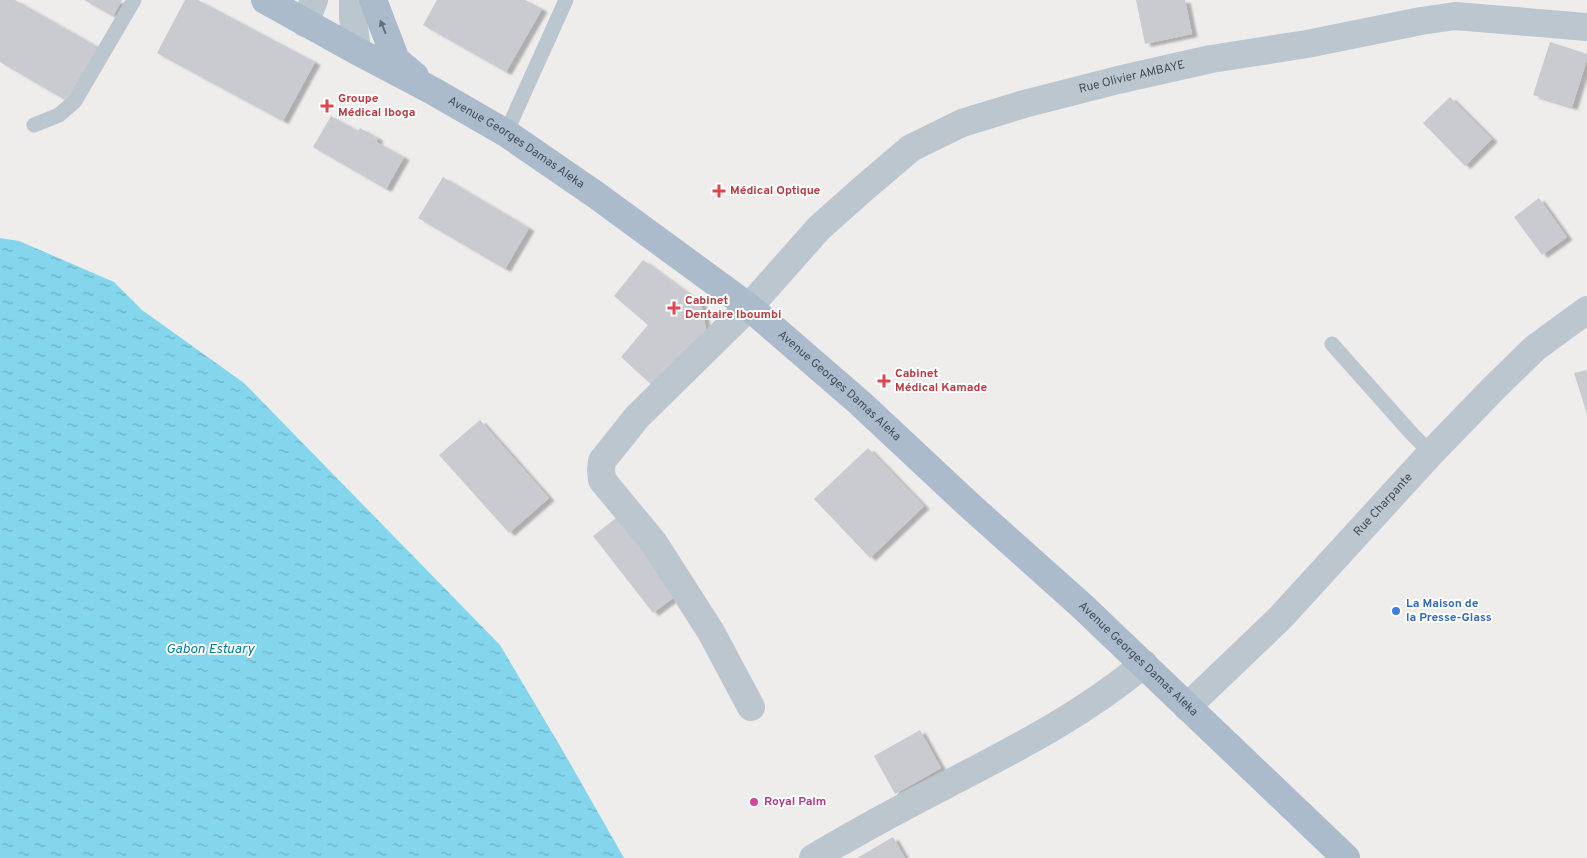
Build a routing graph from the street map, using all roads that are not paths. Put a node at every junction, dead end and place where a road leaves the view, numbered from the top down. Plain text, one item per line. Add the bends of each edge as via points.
1 (134, 0) edge
2 (265, 0) edge
3 (353, 0) edge
4 (373, 0) edge
5 (566, 0) edge
6 (1418, 10) edge
7 (310, 11) edge
8 (1587, 27) edge
9 (357, 51) junction
10 (433, 91) junction
11 (34, 125) dead end
12 (506, 133) junction
13 (749, 307) junction
14 (1587, 310) edge
15 (1332, 344) dead end
16 (1431, 453) junction
17 (1144, 664) junction
18 (751, 706) dead end
19 (1187, 707) junction
20 (813, 858) edge
21 (1346, 858) edge

1 - 11 lane via 75,101 59,115
2 - 7 main road, Avenue Georges Damas Aleka
3 - 9 street
10 -> 4 main road via 396,60
5 - 12 lane
6 - 8 street, Rue Olivier AMBAYE
6 - 13 street, Rue Olivier AMBAYE via 1306,44 1210,59 1118,80 962,123 912,148 864,188 819,228
7 - 9 main road, Avenue Georges Damas Aleka
9 - 10 main road, Avenue Georges Damas Aleka
10 - 12 main road, Avenue Georges Damas Aleka
12 - 13 main road, Avenue Georges Damas Aleka
13 - 17 main road, Avenue Georges Damas Aleka
13 - 18 street, Rue Olivier AMBAYE via 637,417 602,461 601,470 602,480 654,543 711,632
14 - 16 street, Rue Charpante via 1535,348
15 - 16 lane
16 - 19 street, Rue Charpante via 1280,618
17 - 19 main road, Avenue Georges Damas Aleka
17 - 20 street via 1086,708 1024,745 872,823
19 - 21 main road, Avenue Georges Damas Aleka

